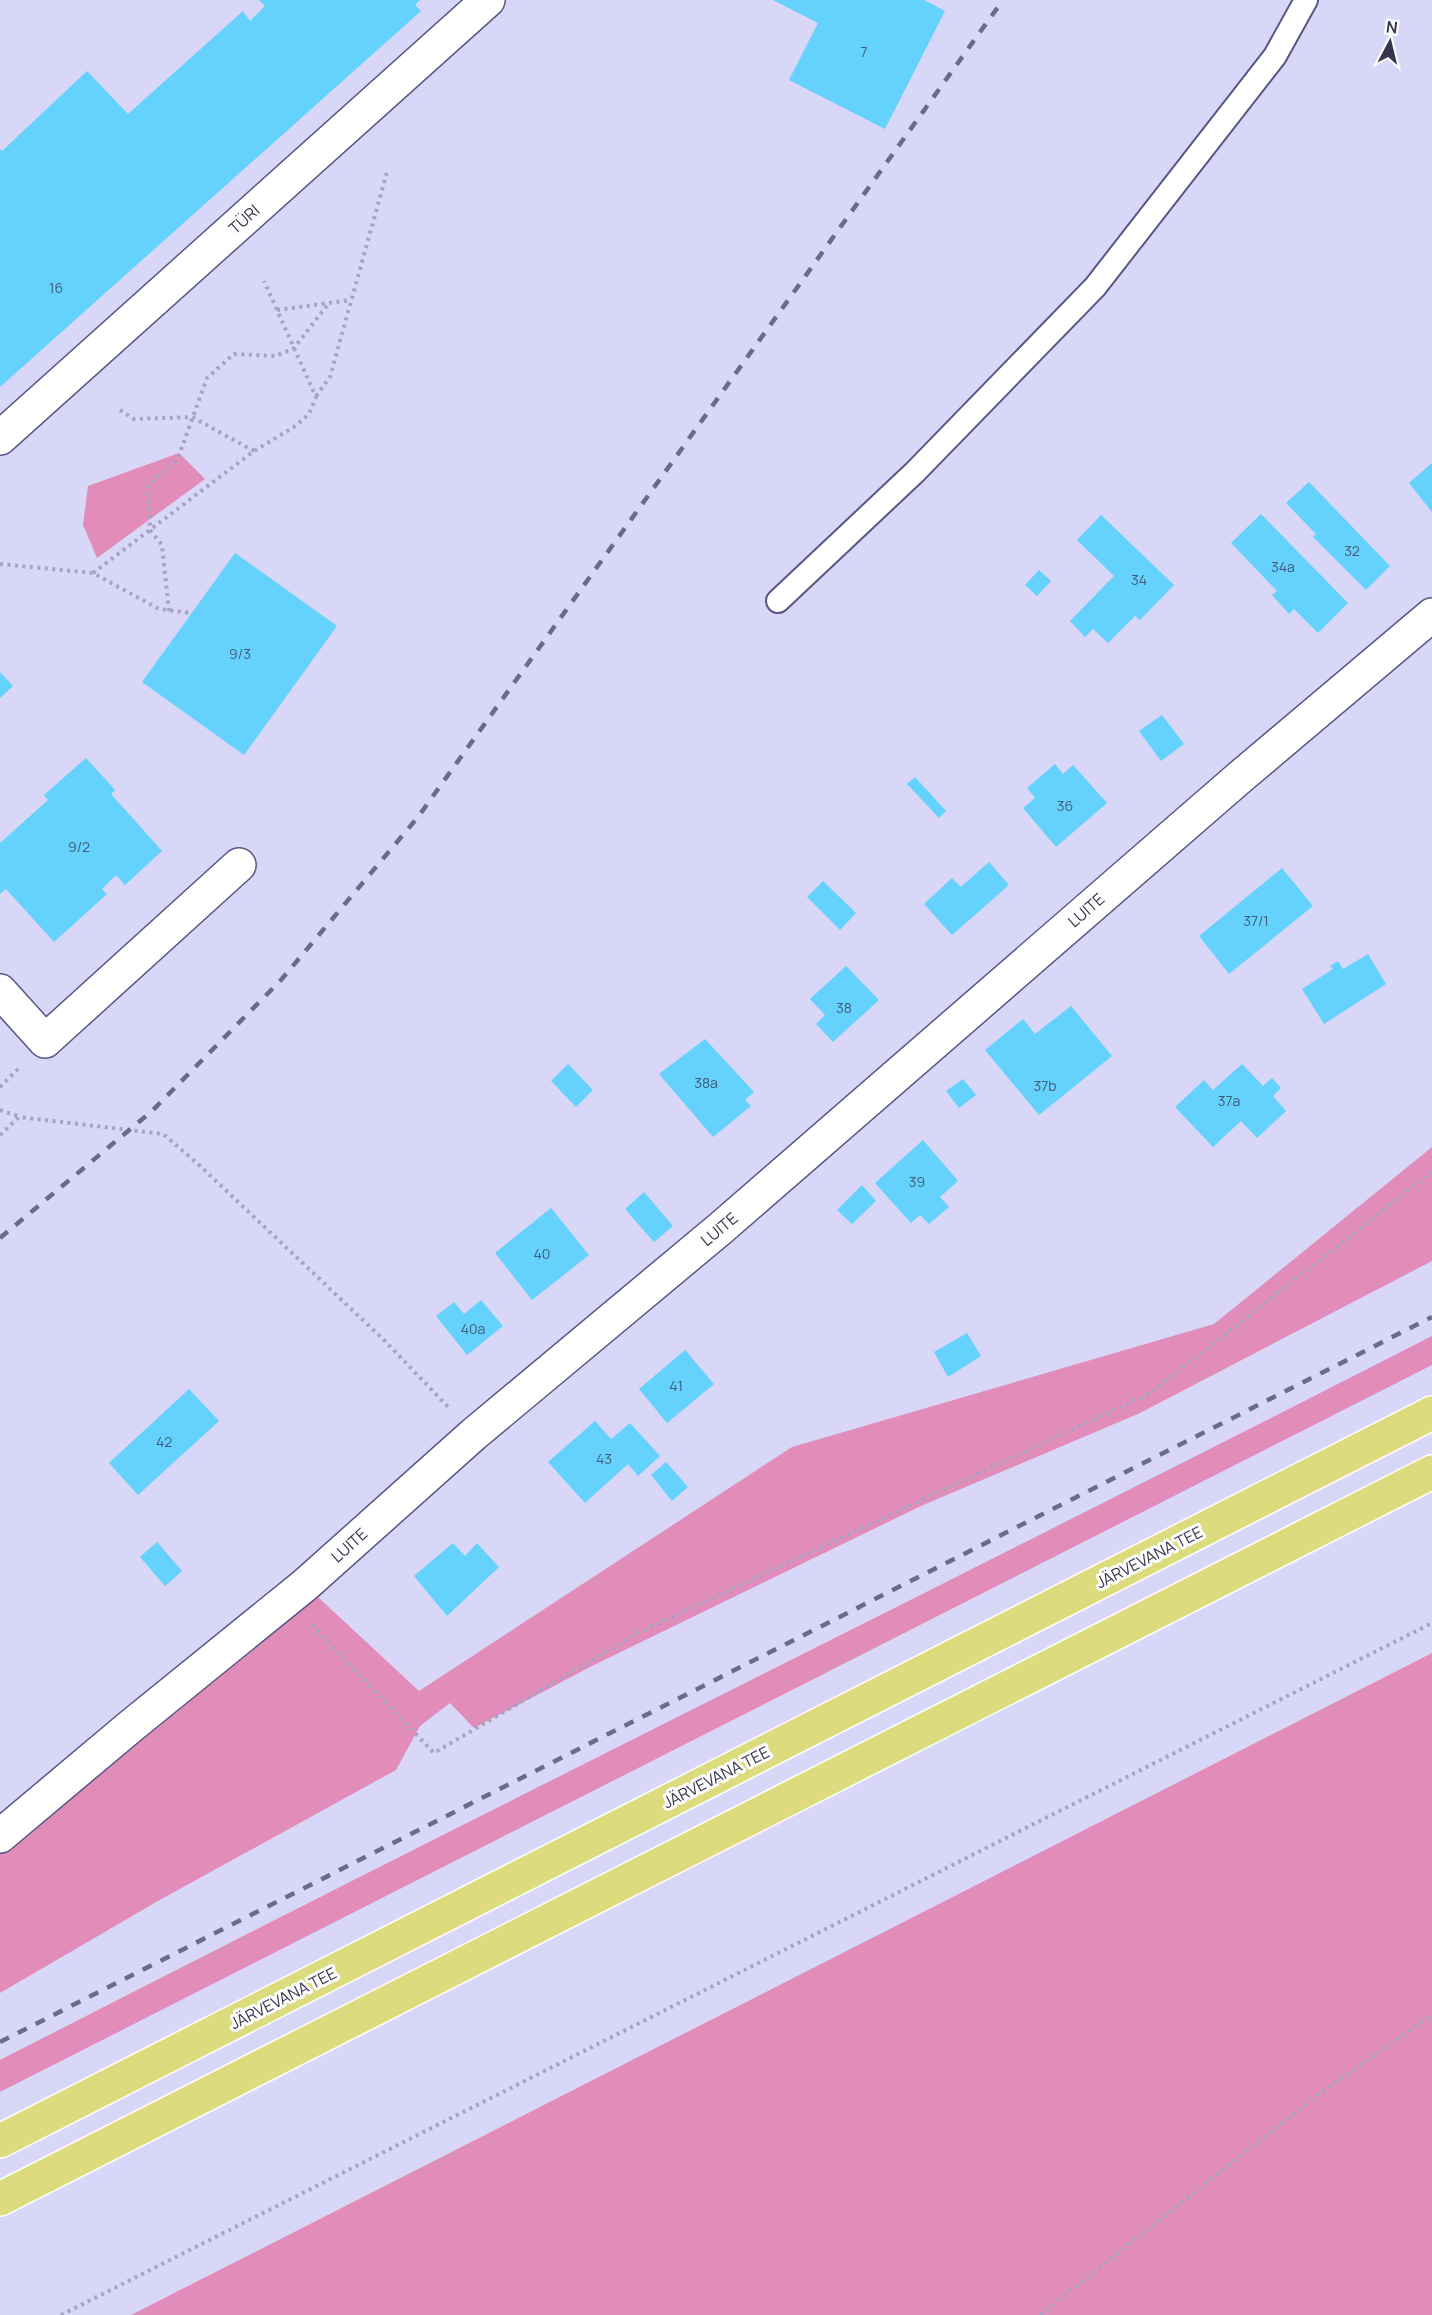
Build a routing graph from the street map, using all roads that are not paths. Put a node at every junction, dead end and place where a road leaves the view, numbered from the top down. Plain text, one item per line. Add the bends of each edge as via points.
1 (488, 0) edge
2 (1306, 0) edge
3 (0, 438) edge
4 (778, 601) dead end
5 (1432, 615) edge
6 (239, 865) dead end
7 (0, 991) edge
8 (1432, 1413) edge
9 (1432, 1472) edge
10 (0, 1836) edge
11 (0, 2141) edge
12 (0, 2199) edge

1 - 3 street, TÜRI
2 - 4 lane via 1275,56 1095,287 915,472
5 - 10 street, LUITE via 721,1228 474,1434 287,1599
6 - 7 street via 45,1041
8 - 11 highway, JÄRVEVANA TEE
9 - 12 highway

